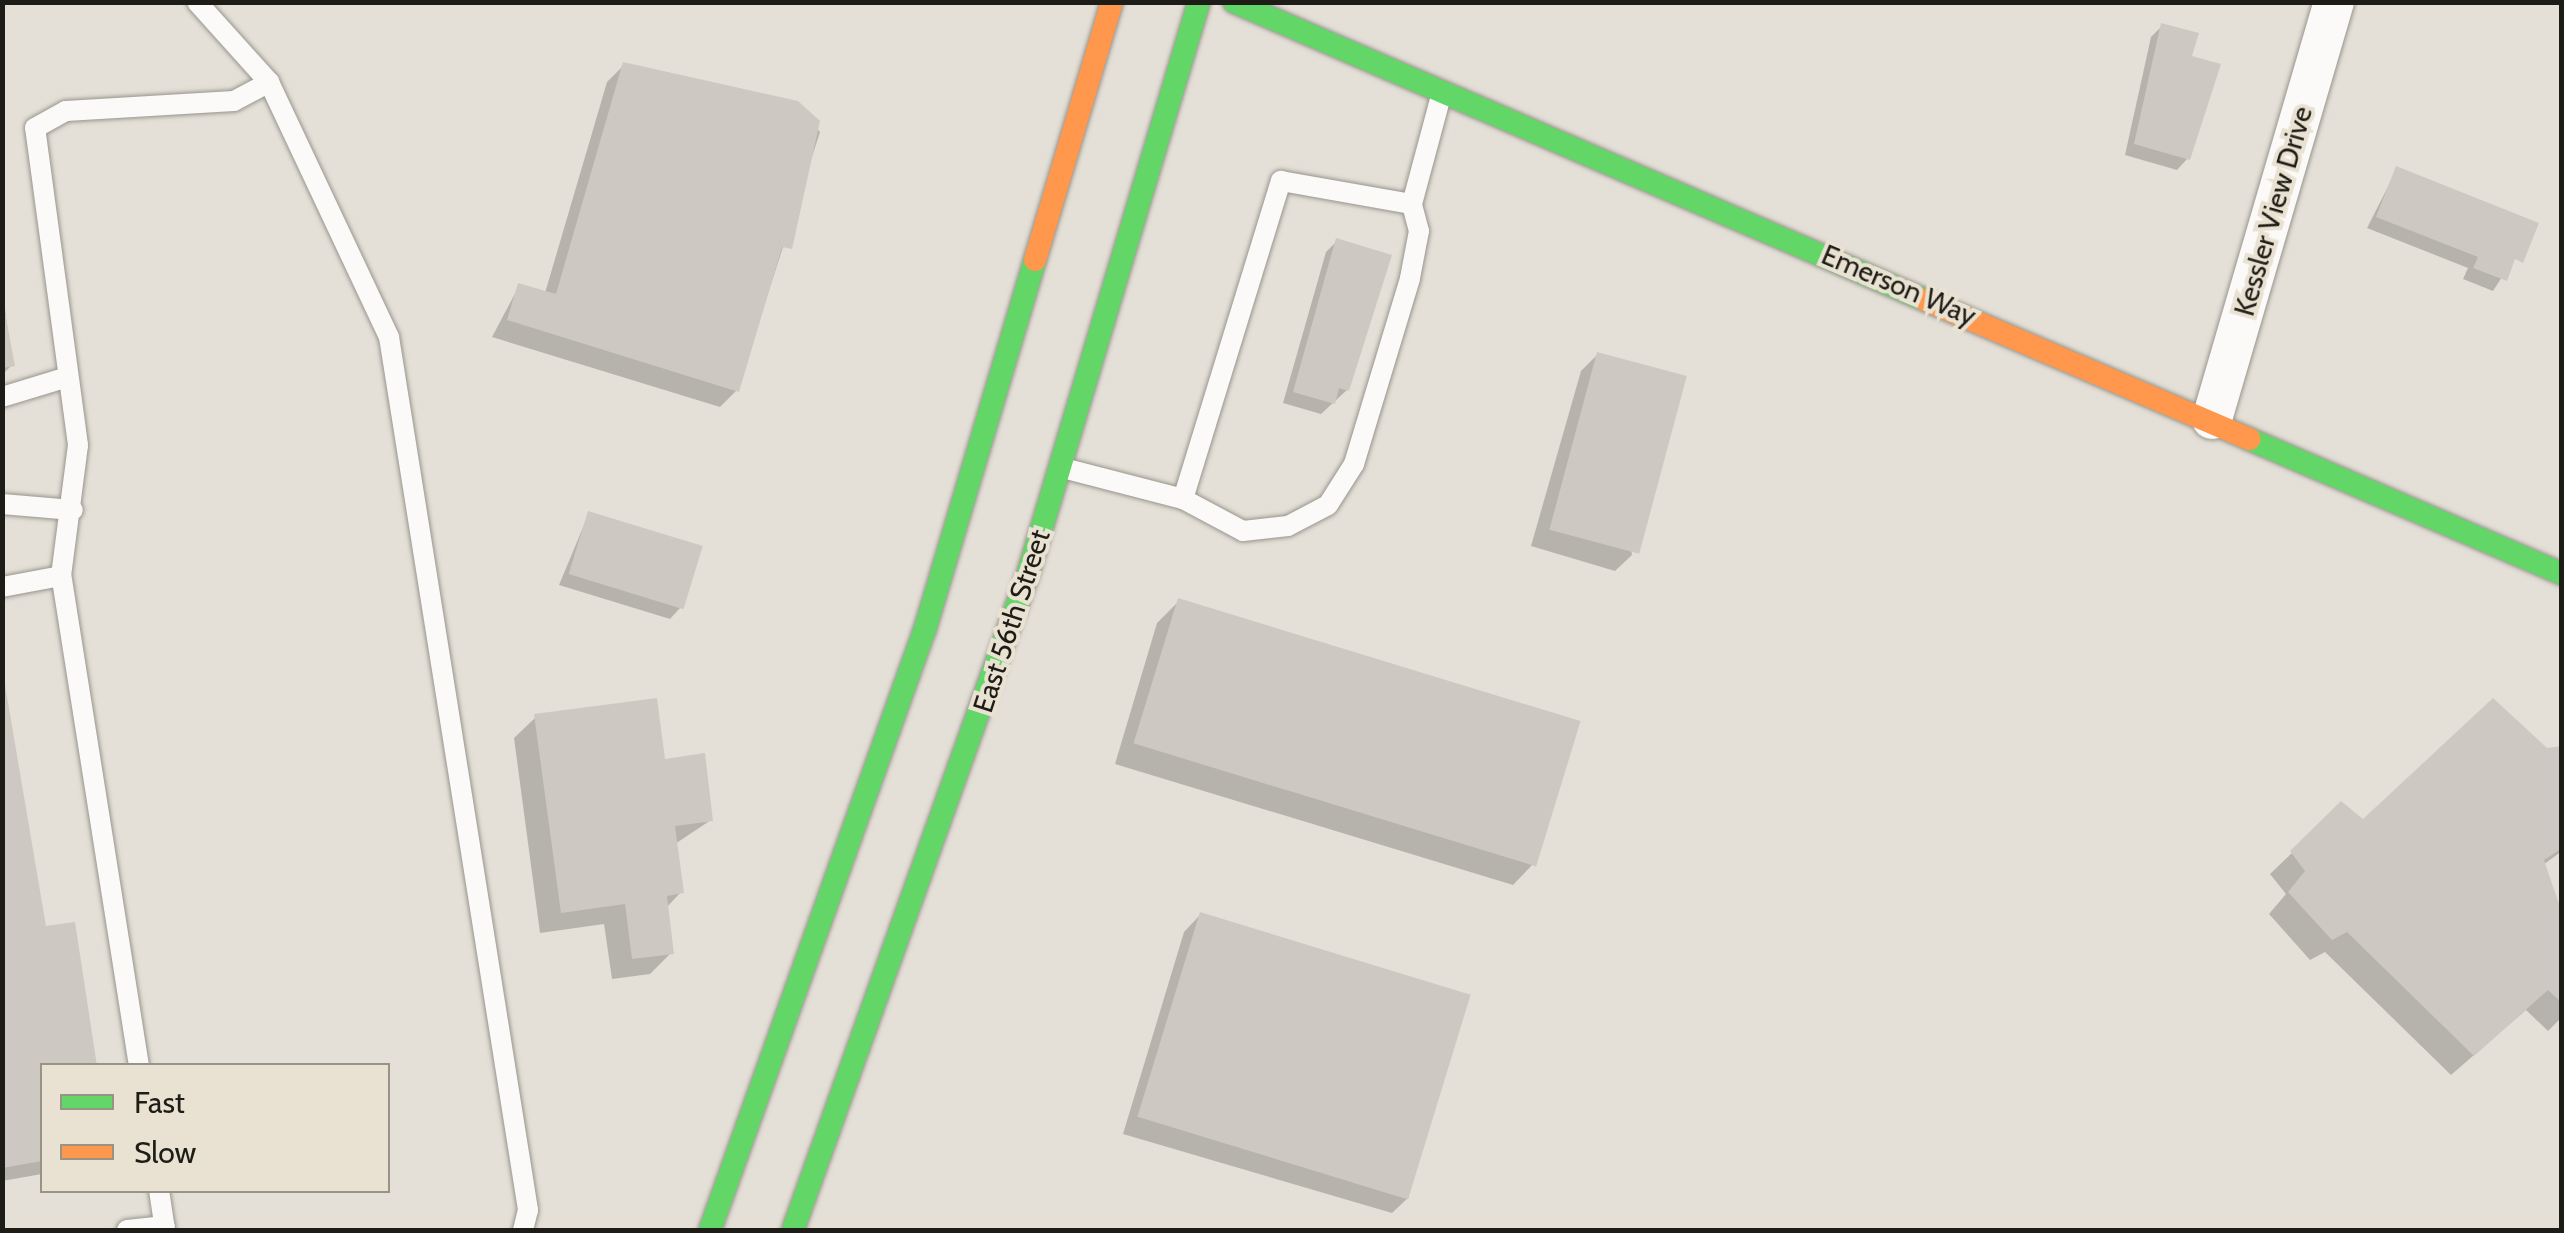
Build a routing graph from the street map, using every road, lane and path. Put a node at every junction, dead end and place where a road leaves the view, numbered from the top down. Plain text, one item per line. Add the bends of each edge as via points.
1 (197, 2) edge
2 (1112, 2) edge
3 (1199, 2) edge
4 (1234, 2) edge
5 (2334, 2) edge
6 (269, 82) junction
7 (1442, 94) junction
8 (1412, 204) junction
9 (68, 377) junction
10 (2, 397) edge
11 (2212, 419) junction
12 (1063, 468) junction
13 (1183, 498) junction
14 (2, 504) edge
15 (73, 510) junction
16 (2562, 574) edge
17 (61, 576) junction
18 (2, 587) edge
19 (140, 1063) edge
20 (159, 1193) edge
21 (165, 1228) edge
22 (127, 1230) edge
23 (523, 1230) edge
24 (710, 1230) edge
25 (793, 1230) edge

1 - 6 lane
2 - 24 main road via 931,610
3 - 12 main road, East 56th Street
4 - 7 main road, Emerson Way
5 - 11 street, Kessler View Drive
6 - 9 lane via 234,101 66,111 36,128
6 - 23 lane via 389,338 528,1210
7 - 8 lane
7 - 11 main road, Emerson Way
8 - 13 lane via 1281,181
8 - 13 lane via 1416,253 1340,491 1311,516 1253,532
9 - 10 lane
9 - 15 lane via 78,445
11 - 16 main road, Emerson Way
12 - 13 lane
12 - 25 main road, East 56th Street
14 - 15 lane
15 - 17 lane
17 - 18 lane
17 - 19 lane
20 - 21 lane
21 - 22 lane

